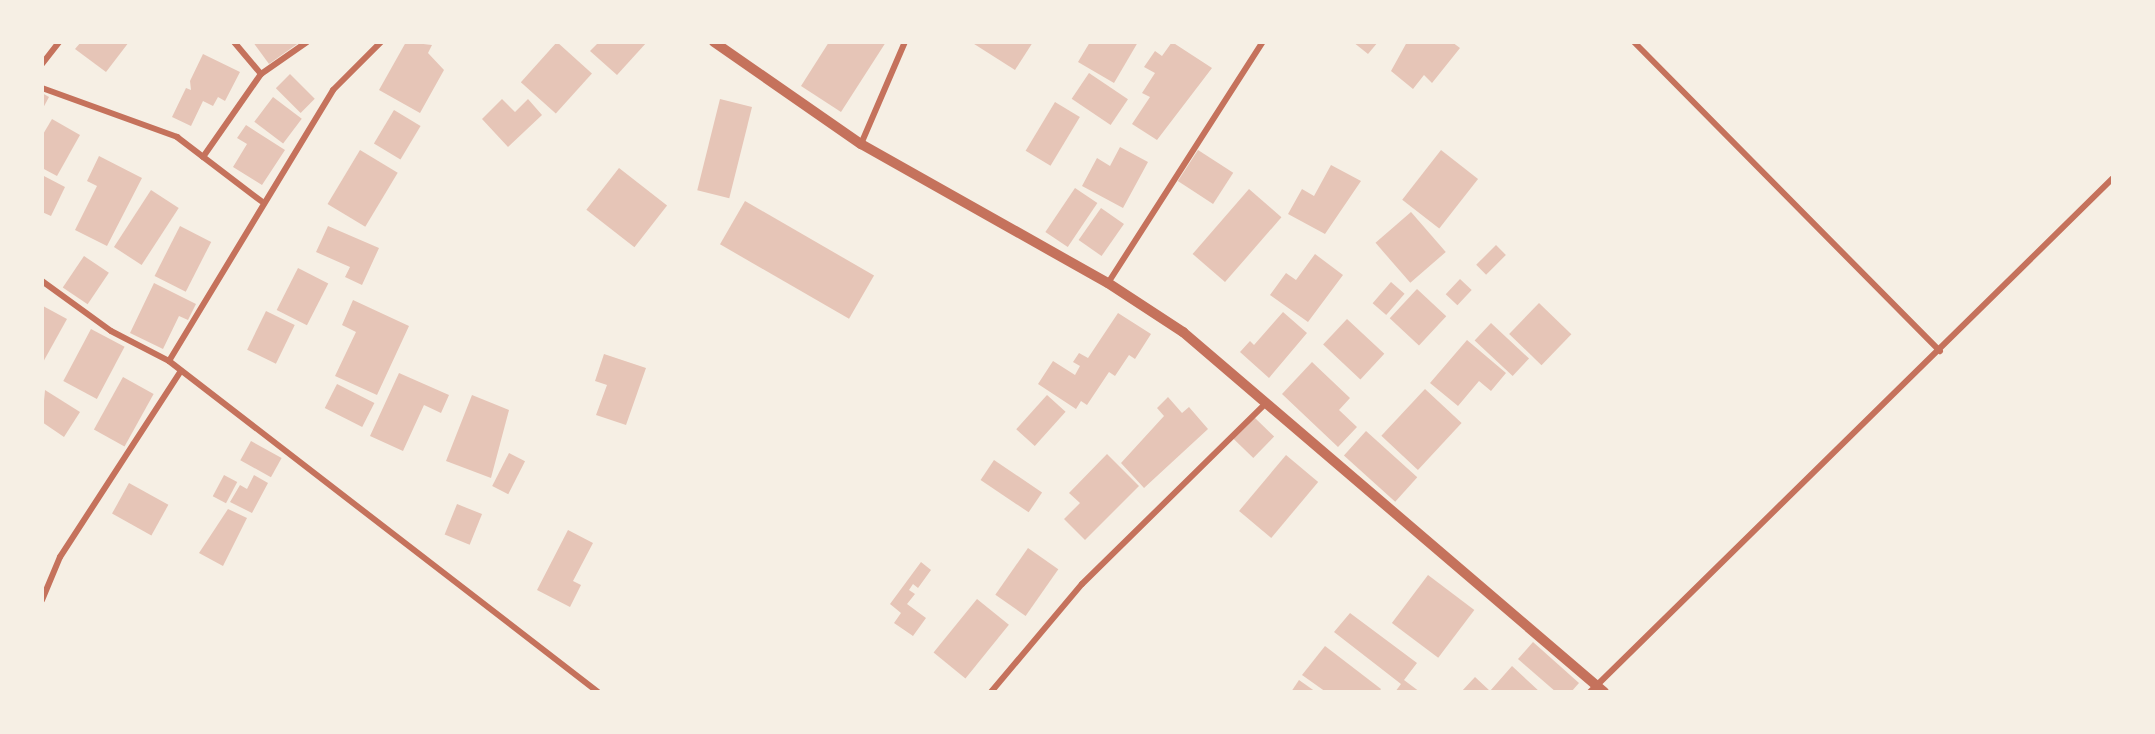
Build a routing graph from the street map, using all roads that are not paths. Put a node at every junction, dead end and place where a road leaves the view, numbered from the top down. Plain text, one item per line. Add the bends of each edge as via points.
1 (59, 42) edge
2 (234, 42) edge
3 (307, 42) edge
4 (381, 42) edge
5 (714, 42) edge
6 (905, 42) edge
7 (1263, 42) edge
8 (1634, 42) edge
9 (42, 64) edge
10 (261, 74) junction
11 (42, 88) edge
12 (861, 144) junction
13 (203, 157) junction
14 (2113, 178) edge
15 (261, 201) junction
16 (42, 281) edge
17 (1108, 283) junction
18 (1940, 351) junction
19 (169, 361) junction
20 (181, 371) junction
21 (1263, 406) junction
22 (42, 600) edge
23 (1592, 688) edge
24 (598, 692) edge
25 (991, 692) edge
26 (1604, 692) edge

1 - 9 street
2 - 10 street
3 - 10 street
4 - 15 street via 333,90
5 - 12 street
6 - 12 street
7 - 17 street
8 - 18 street
10 - 13 street
11 - 13 street via 177,136
12 - 17 street
13 - 15 street
14 - 18 street
15 - 19 street via 240,245
16 - 19 street via 111,331
17 - 21 street via 1183,332
18 - 23 street
19 - 20 street
20 - 22 street via 60,557
20 - 24 street
21 - 23 street
21 - 25 street via 1082,584
23 - 26 street

